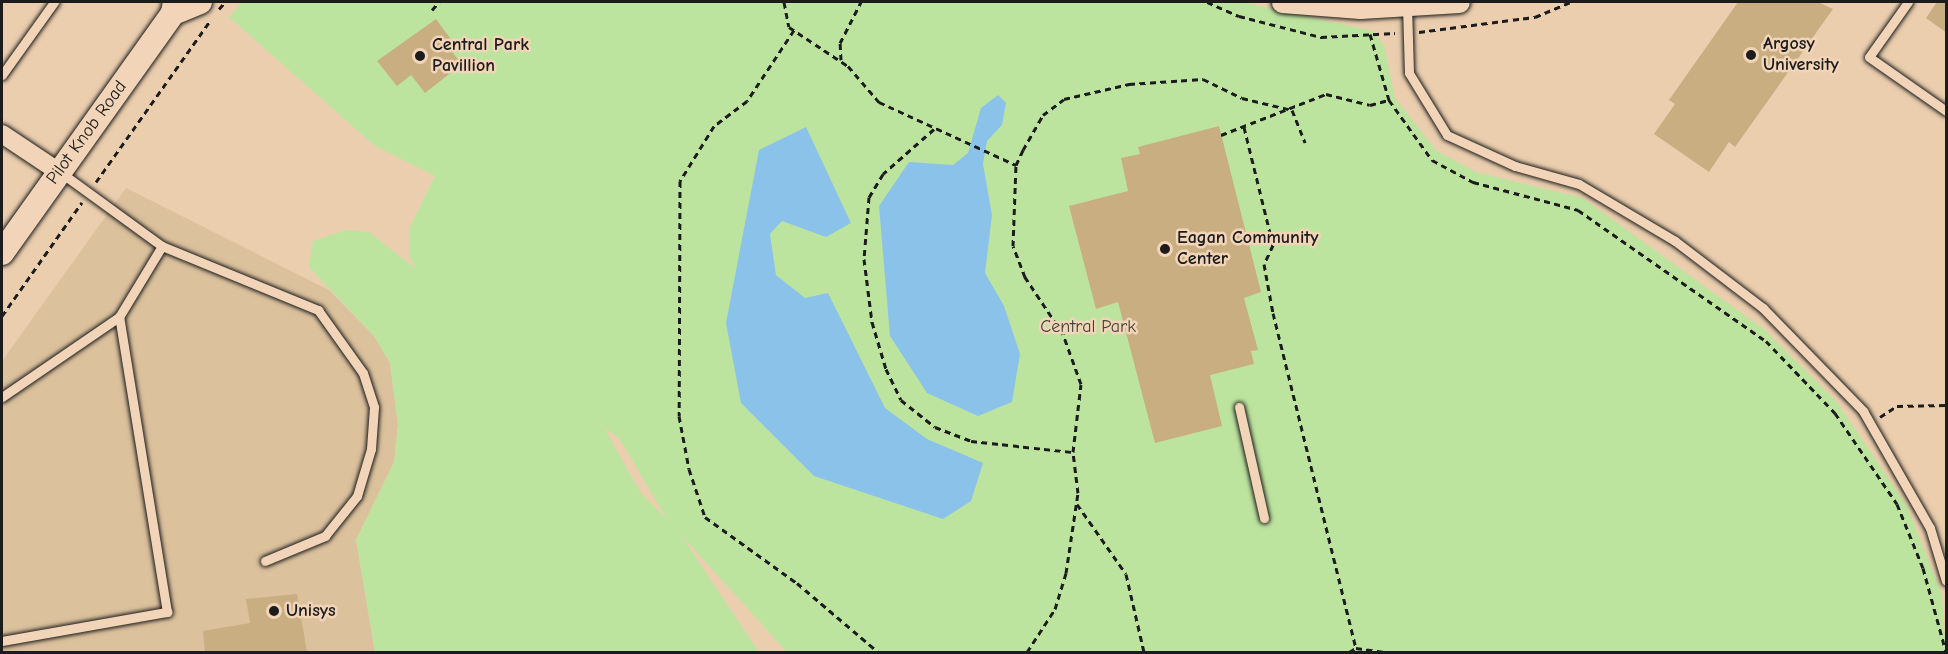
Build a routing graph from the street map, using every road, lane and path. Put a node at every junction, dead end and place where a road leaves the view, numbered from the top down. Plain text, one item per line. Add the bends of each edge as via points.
1 (54, 2) edge
2 (200, 2) edge
3 (225, 2) edge
4 (439, 2) edge
5 (784, 2) edge
6 (861, 2) edge
7 (1282, 2) edge
8 (1459, 2) edge
9 (1908, 2) edge
10 (1407, 3) edge
11 (174, 7) edge
12 (432, 10) dead end
13 (794, 30) junction
14 (1370, 34) dead end
15 (841, 60) junction
16 (2, 75) edge
17 (1389, 100) junction
18 (1292, 111) junction
19 (1947, 111) edge
20 (1244, 127) junction
21 (934, 129) junction
22 (2, 134) edge
23 (1221, 135) dead end
24 (1305, 143) dead end
25 (1016, 165) junction
26 (59, 172) junction
27 (88, 194) junction
28 (162, 246) junction
29 (2, 253) edge
30 (2, 316) edge
31 (119, 316) junction
32 (2, 397) edge
33 (1947, 405) edge
34 (1239, 407) dead end
35 (1870, 423) junction
36 (1851, 437) junction
37 (1073, 452) junction
38 (1077, 504) junction
39 (1264, 518) dead end
40 (265, 561) dead end
41 (1947, 581) edge
42 (2, 641) edge
43 (1356, 648) junction
44 (878, 652) edge
45 (1028, 652) edge
46 (1144, 652) edge
47 (1349, 652) edge
48 (1383, 652) edge
49 (1946, 652) edge

1 - 16 lane
2 - 11 main road, Pilot Knob Road
3 - 27 path
4 - 12 path
5 - 13 path via 785,20
6 - 15 path via 840,43
7 - 10 street via 1360,8
8 - 10 street
9 - 19 lane via 1869,57
10 - 35 lane via 1408,73 1447,135 1515,166 1579,184 1674,241 1762,308
11 - 26 main road, Pilot Knob Road
13 - 15 path
13 - 44 path via 747,101 714,126 680,181 680,416 688,469 705,517 797,583
14 - 17 path
15 - 21 path via 879,102
17 - 18 path via 1370,105 1326,94
17 - 36 path via 1432,160 1473,182 1578,210 1766,341 1835,413
18 - 20 path
18 - 24 path
18 - 25 path via 1242,98 1203,79 1092,89 1064,99 1043,114
20 - 23 path
20 - 43 path via 1273,245 1264,264 1272,314
21 - 25 path
21 - 37 path via 883,174 869,197 864,259 872,322 886,369 901,400 935,427 971,441
22 - 26 street
25 - 37 path via 1013,246 1025,277 1063,333 1077,363 1081,384
26 - 27 lane
26 - 29 main road, Pilot Knob Road
27 - 28 lane
27 - 30 path
28 - 31 lane
28 - 40 lane via 318,310 344,340 371,398 371,449 357,496 325,536
31 - 32 lane
31 - 42 lane via 167,612
33 - 35 path via 1897,406
34 - 39 lane
35 - 36 path
35 - 41 lane via 1930,528
36 - 49 path via 1897,504 1923,568
37 - 38 path
38 - 45 path via 1066,573 1055,609
38 - 46 path via 1126,574
43 - 47 path
43 - 48 path

